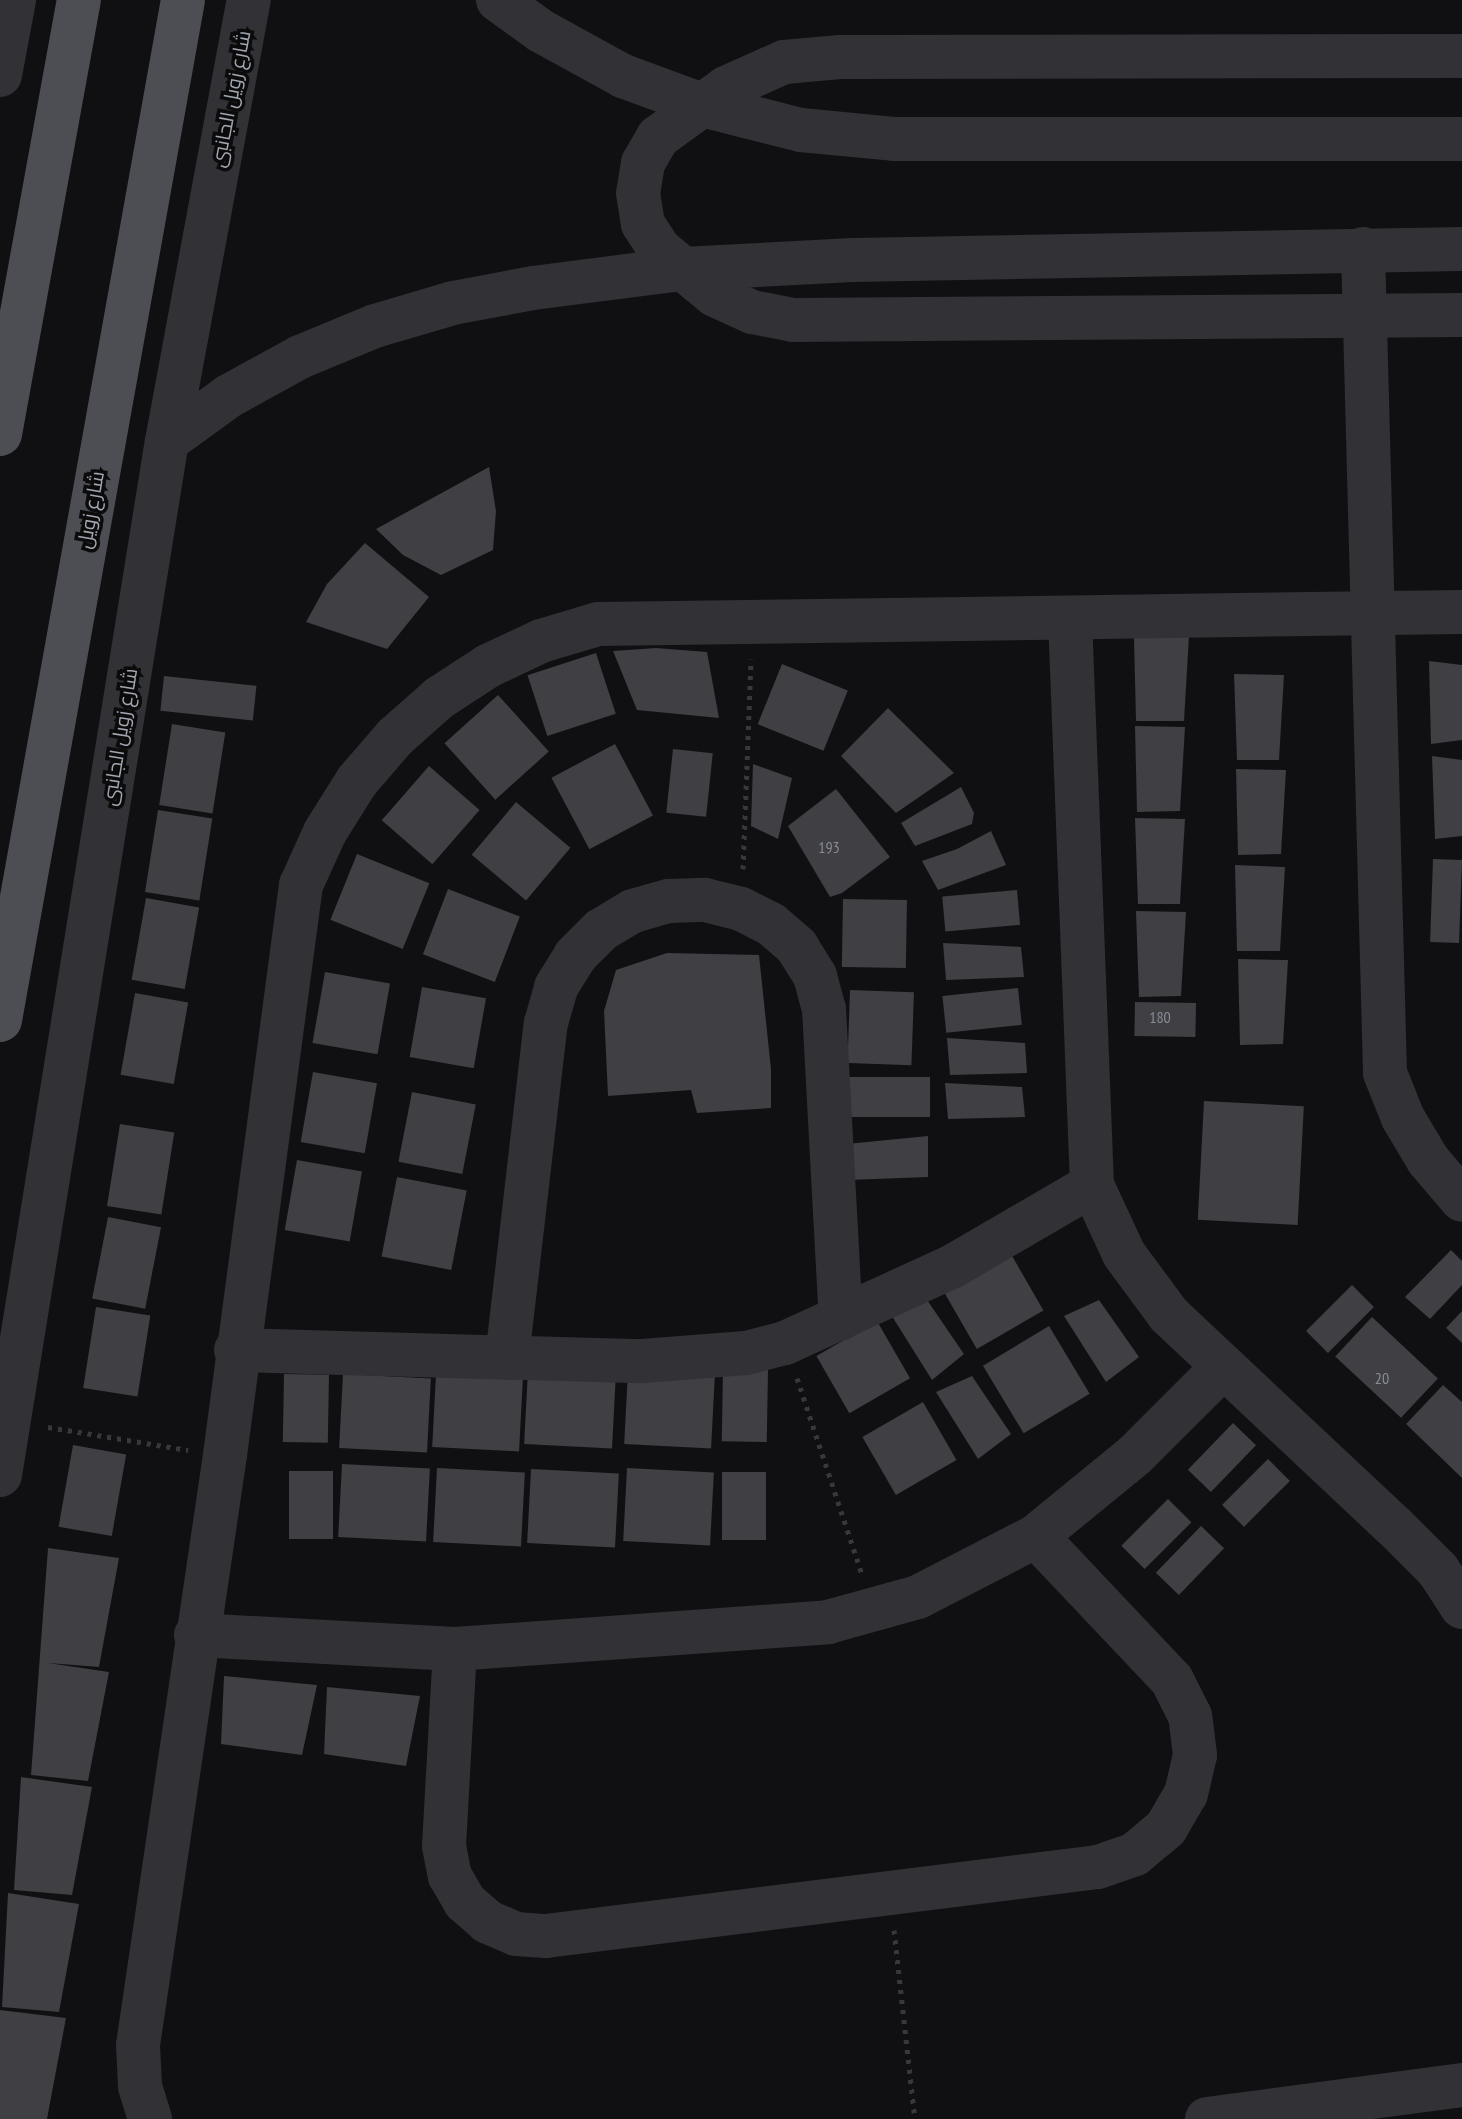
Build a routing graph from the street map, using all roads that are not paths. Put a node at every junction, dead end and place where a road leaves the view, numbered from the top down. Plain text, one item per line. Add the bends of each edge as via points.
1 (14, 0) edge
2 (79, 0) edge
3 (183, 0) edge
4 (249, 0) edge
5 (498, 0) edge
6 (1462, 56) edge
7 (0, 75) edge
8 (702, 105) junction
9 (1462, 139) edge
10 (1363, 249) junction
11 (1462, 249) edge
12 (682, 269) junction
13 (1462, 315) edge
14 (1365, 316) junction
15 (0, 434) edge
16 (167, 441) junction
17 (1462, 612) edge
18 (1371, 613) junction
19 (1070, 618) junction
20 (0, 1020) edge
21 (1092, 1185) junction
22 (1462, 1200) edge
23 (841, 1319) junction
24 (236, 1350) junction
25 (507, 1358) junction
26 (1223, 1367) junction
27 (0, 1475) edge
28 (1036, 1536) junction
29 (1462, 1607) edge
30 (196, 1635) junction
31 (455, 1649) junction
32 (1462, 2085) edge
33 (150, 2119) edge
34 (1207, 2119) edge

1 - 7 street
2 - 15 main road
3 - 20 main road, شارع زويل
4 - 16 street, شارع زويل الجانبى
5 - 8 street via 541,31 623,76
6 - 8 street via 813,58 755,72
8 - 9 street via 801,130 894,139
8 - 12 street via 658,137 643,163 638,193 643,224 659,249
10 - 11 street
10 - 12 street
10 - 14 street
12 - 14 street via 715,295 752,312 793,320
12 - 16 street via 466,300 375,326 300,357 229,396
13 - 14 street
14 - 18 street
16 - 27 street, شارع زويل الجانبى
17 - 18 street
18 - 19 street
18 - 22 street via 1385,1073 1428,1160
19 - 21 street
19 - 24 street via 598,624 541,641 488,666 439,698 357,781 301,885
21 - 23 street via 953,1266
21 - 26 street via 1124,1254 1169,1315
23 - 25 street via 746,1353 642,1361
23 - 25 street via 824,1009 815,976 797,947 771,924 705,900 669,901 633,911 601,930 575,956 556,987 546,1023
24 - 25 street
24 - 30 street
26 - 28 street via 1135,1455
26 - 29 street via 1438,1570
28 - 31 street via 918,1597 828,1622
28 - 31 street via 1172,1680 1190,1716 1195,1755 1186,1794 1166,1828 1135,1854 1098,1867 546,1936 516,1934 488,1922 465,1902 450,1876 444,1846
30 - 31 street
30 - 33 street via 138,2045 140,2086
32 - 34 street

